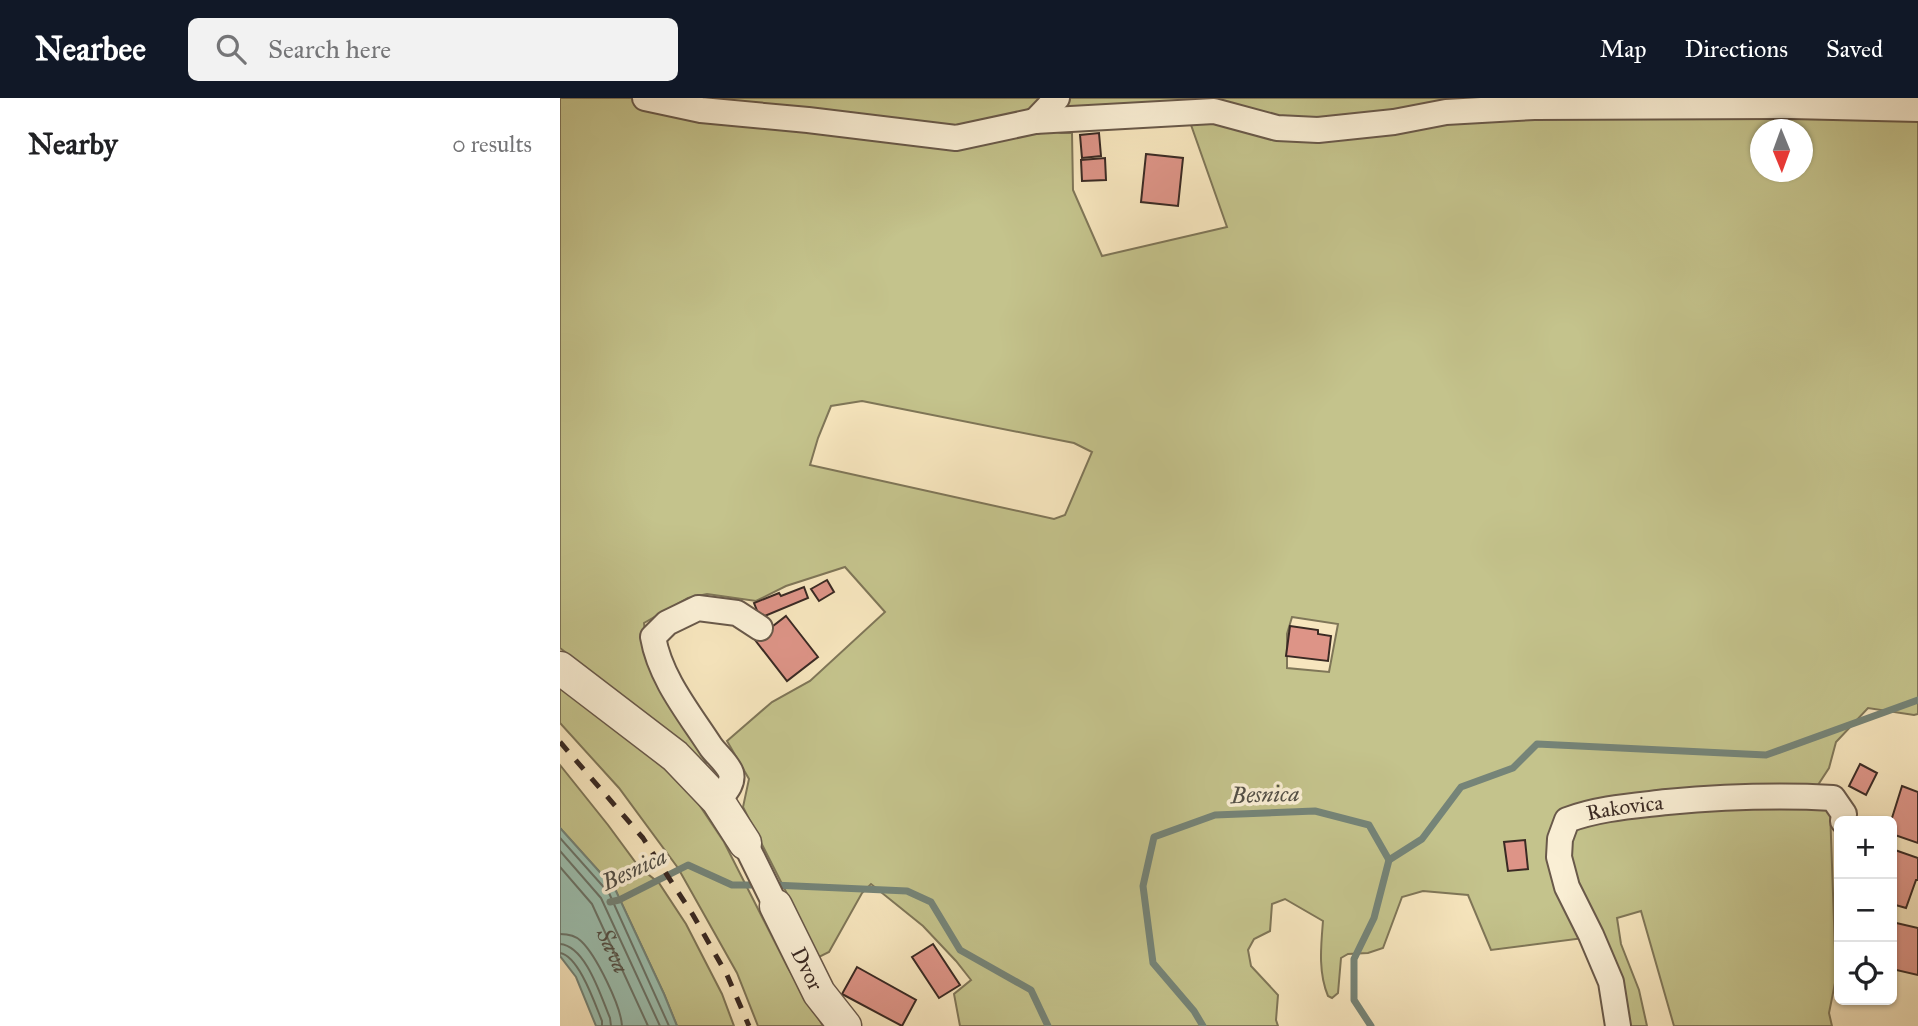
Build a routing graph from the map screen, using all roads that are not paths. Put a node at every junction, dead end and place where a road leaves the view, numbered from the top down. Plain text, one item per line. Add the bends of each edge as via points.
1 (645, 98) edge
2 (1057, 98) edge
3 (1918, 109) edge
4 (1035, 121) junction
5 (760, 628) dead end
6 (560, 668) edge
7 (718, 801) junction
8 (1844, 816) edge
9 (745, 843) joint
10 (776, 905) joint
11 (845, 1026) edge
12 (1618, 1026) edge

1 - 4 street via 701,110 956,138
2 - 4 street
3 - 4 street via 1534,107 1446,112 1318,130 1278,128 1214,111
5 - 7 street via 737,613 698,608 667,623 653,637 656,656 669,681 731,772 731,784
6 - 7 street via 676,756
7 - 9 street
8 - 12 street, Rakovica via 1833,798 1721,797 1624,806 1567,820 1559,857 1567,887 1611,982
9 - 10 street
10 - 11 street, Dvor via 819,993

